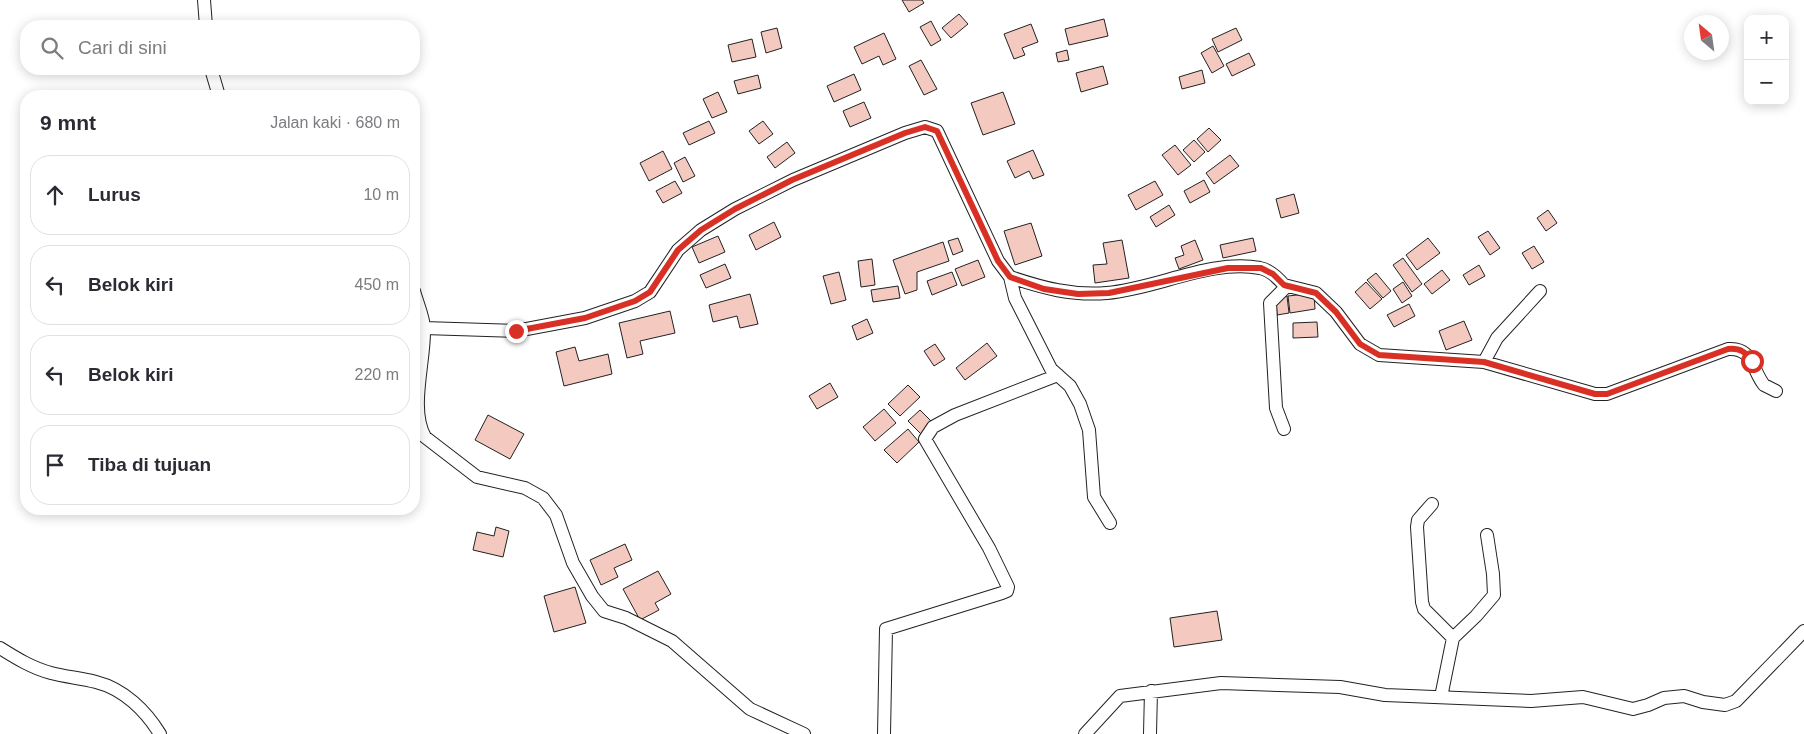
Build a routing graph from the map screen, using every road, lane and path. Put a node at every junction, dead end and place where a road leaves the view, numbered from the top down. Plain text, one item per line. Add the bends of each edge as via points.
1 (204, 0) edge
2 (206, 20) edge
3 (212, 75) edge
4 (217, 90) edge
5 (1010, 277) junction
6 (1284, 285) junction
7 (1540, 291) dead end
8 (420, 314) edge
9 (424, 328) junction
10 (1484, 362) junction
11 (1058, 375) junction
12 (1776, 391) dead end
13 (420, 394) edge
14 (420, 428) edge
15 (1284, 429) dead end
16 (1432, 504) dead end
17 (1110, 522) dead end
18 (1487, 535) dead end
19 (1804, 631) edge
20 (1453, 638) junction
21 (0, 648) edge
22 (1151, 691) junction
23 (1441, 697) junction
24 (160, 734) edge
25 (804, 734) edge
26 (884, 734) edge
27 (1085, 734) edge
28 (1150, 734) edge

1 - 2 street
3 - 4 street
5 - 6 street via 1044,289 1078,294 1109,293 1228,268 1261,268
5 - 9 street via 998,261 937,131 925,127 871,146 735,209 701,230 678,250 650,292 635,301 585,318 516,331
5 - 11 street via 1024,318 1051,369
6 - 10 street via 1316,293 1336,312 1360,344 1379,355
6 - 15 street via 1270,304 1276,408
7 - 10 street via 1502,332
8 - 9 street
9 - 13 street
10 - 12 street via 1586,392 1607,394 1736,348 1745,352 1752,361 1764,385
11 - 17 street via 1074,392 1086,420 1094,497
11 - 26 street via 955,415 933,428 925,439 989,548 1008,587 1002,593 886,630
14 - 25 street via 426,437 477,477 525,488 543,498 556,515 573,563 604,611 672,641 750,709
16 - 20 street via 1418,520 1417,527 1422,602 1424,609
18 - 20 street via 1494,595
19 - 23 street via 1736,701 1725,705 1684,696 1664,698 1632,709 1583,697 1531,700
20 - 23 street
21 - 24 street via 20,661 50,673 98,683 124,696 139,706
22 - 23 street via 1258,682 1340,687 1385,695
22 - 27 street via 1120,696
22 - 28 street

